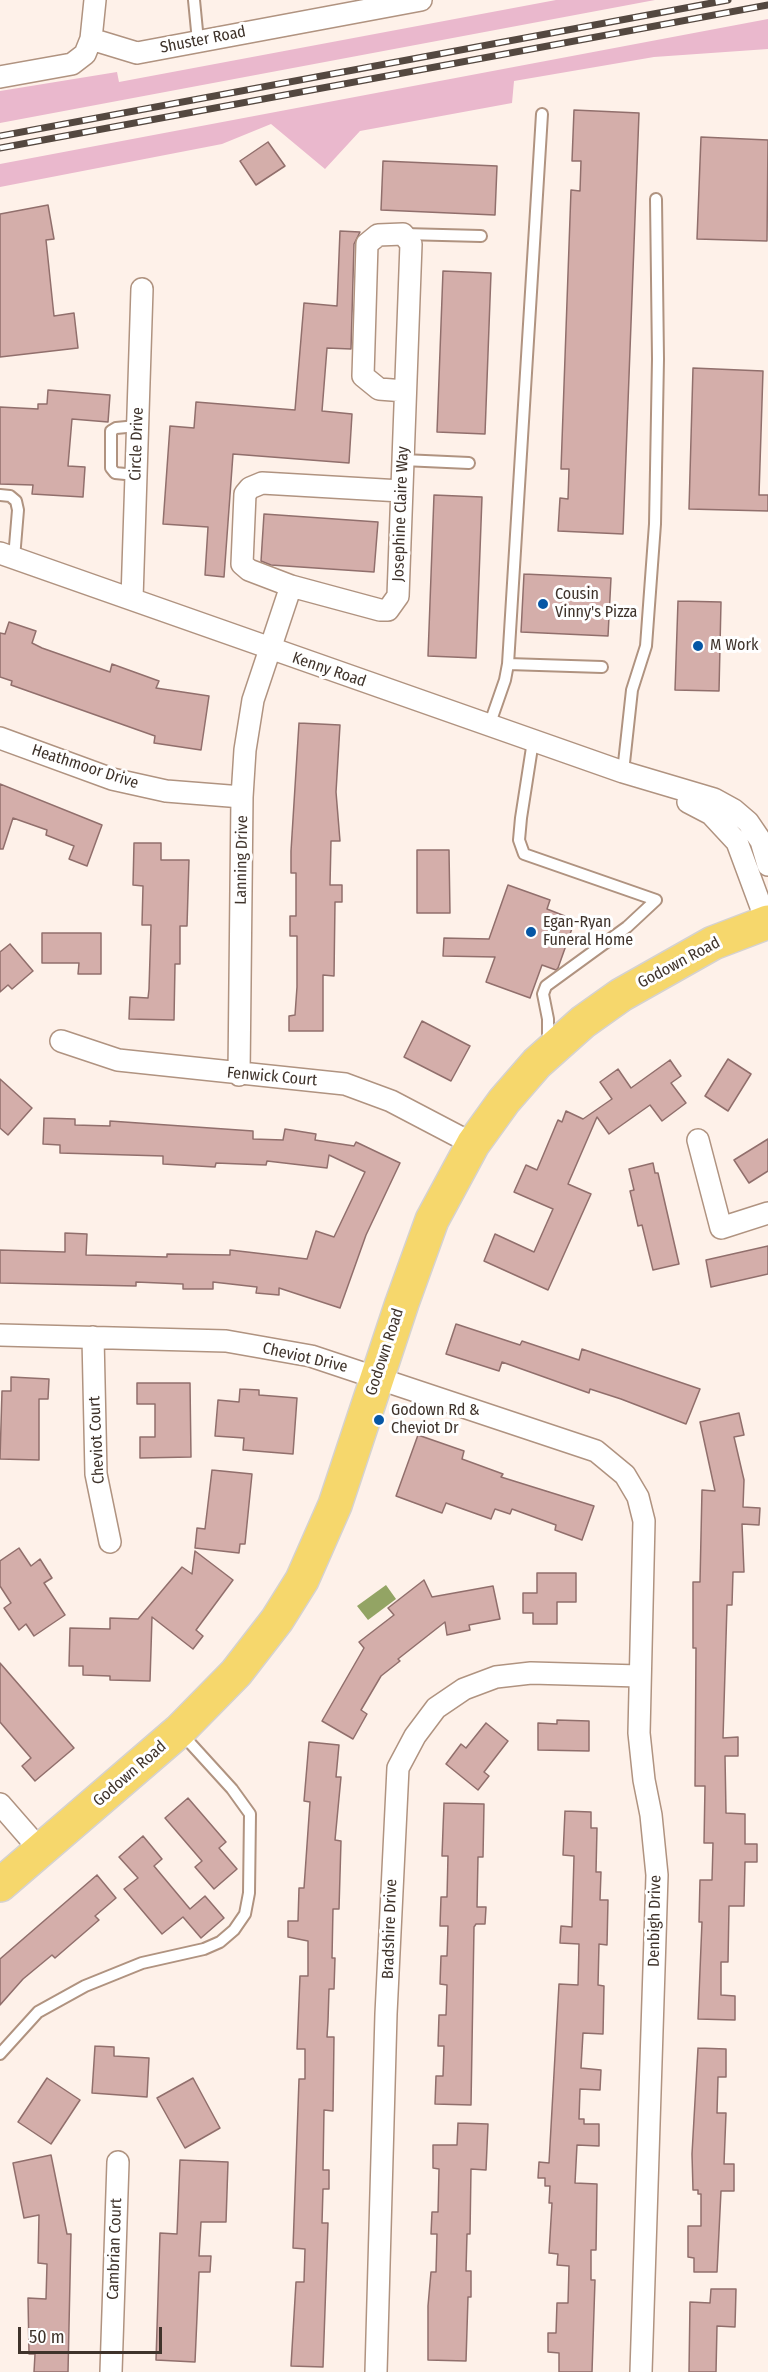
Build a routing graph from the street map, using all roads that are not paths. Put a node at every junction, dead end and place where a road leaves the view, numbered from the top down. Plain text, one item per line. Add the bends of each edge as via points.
1 (94, 0) edge
2 (194, 0) edge
3 (421, 0) edge
4 (91, 39) junction
5 (198, 41) junction
6 (0, 77) edge
7 (542, 114) dead end
8 (656, 199) dead end
9 (403, 234) junction
10 (481, 236) dead end
11 (142, 289) dead end
12 (405, 391) junction
13 (403, 460) junction
14 (469, 463) dead end
15 (401, 491) junction
16 (0, 495) edge
17 (7, 556) edge
18 (291, 586) junction
19 (132, 599) junction
20 (271, 650) junction
21 (508, 664) junction
22 (602, 667) dead end
23 (489, 726) junction
24 (0, 738) edge
25 (533, 741) junction
26 (623, 772) junction
27 (659, 785) junction
28 (242, 797) junction
29 (764, 844) edge
30 (768, 864) edge
31 (768, 922) edge
32 (61, 1041) dead end
33 (548, 1053) junction
34 (239, 1075) junction
35 (698, 1140) dead end
36 (473, 1144) junction
37 (768, 1213) edge
38 (0, 1335) edge
39 (93, 1338) junction
40 (377, 1377) junction
41 (625, 1475) joint
42 (110, 1542) dead end
43 (639, 1676) junction
44 (179, 1731) junction
45 (0, 1804) edge
46 (41, 1851) junction
47 (0, 1885) edge
48 (0, 2054) edge
49 (118, 2163) dead end
50 (111, 2372) edge
51 (375, 2372) edge
52 (641, 2372) edge

1 - 4 street
2 - 5 lane
3 - 5 street, Shuster Road
4 - 5 street, Shuster Road via 137,53
4 - 6 street via 85,54 72,64
7 - 21 lane
8 - 26 lane via 655,524 646,646 632,690
9 - 10 lane
9 - 12 street, Josephine Claire Way via 411,244
9 - 12 street via 378,235 367,244 361,368 363,376 380,389
11 - 19 street, Circle Drive
12 - 13 street, Josephine Claire Way
13 - 14 lane
13 - 15 street, Josephine Claire Way
15 - 18 street, Josephine Claire Way via 398,596 388,610
15 - 18 street via 262,483 250,488 245,494 242,564
16 - 17 lane via 16,501 18,510
17 - 19 street, Kenny Road
18 - 20 street
19 - 20 street, Kenny Road
20 - 23 street, Kenny Road
20 - 28 street, Lanning Drive via 253,700
21 - 22 lane
21 - 23 lane via 506,681
23 - 25 street, Kenny Road
24 - 28 street, Heathmoor Drive via 112,779 166,791
25 - 26 street, Kenny Road
25 - 33 lane via 519,840 524,854 656,900 627,927 546,986 543,994
26 - 27 street, Kenny Road
27 - 29 street, Kenny Road via 714,799 734,810
27 - 31 street, Kenny Road via 711,814 726,827 747,862
28 - 34 street, Lanning Drive
29 - 30 street, Kenny Road
31 - 33 main road, Godown Road via 713,943 662,969 583,1022
32 - 34 street, Fenwick Court via 118,1060
33 - 36 main road, Godown Road via 504,1101
34 - 36 street, Fenwick Court via 345,1084 391,1101
35 - 37 street via 721,1227
36 - 40 main road, Godown Road via 432,1221
38 - 39 street, Cheviot Drive
39 - 40 street, Cheviot Drive via 226,1341 311,1356
39 - 42 street, Cheviot Court via 96,1474
40 - 41 street, Cheviot Drive via 596,1451
40 - 44 main road, Godown Road via 334,1505 302,1580 255,1650
41 - 43 street, Denbigh Drive via 638,1497 645,1521
43 - 51 street, Bradshire Drive via 531,1673 496,1677 475,1685 436,1708 398,1768
43 - 52 street, Denbigh Drive via 639,1733 657,1875
44 - 46 main road, Godown Road
44 - 48 lane via 250,1814 245,1914 220,1942 142,1963 85,1986 38,2012
45 - 46 street
46 - 47 main road, Godown Road
49 - 50 street, Cambrian Court

